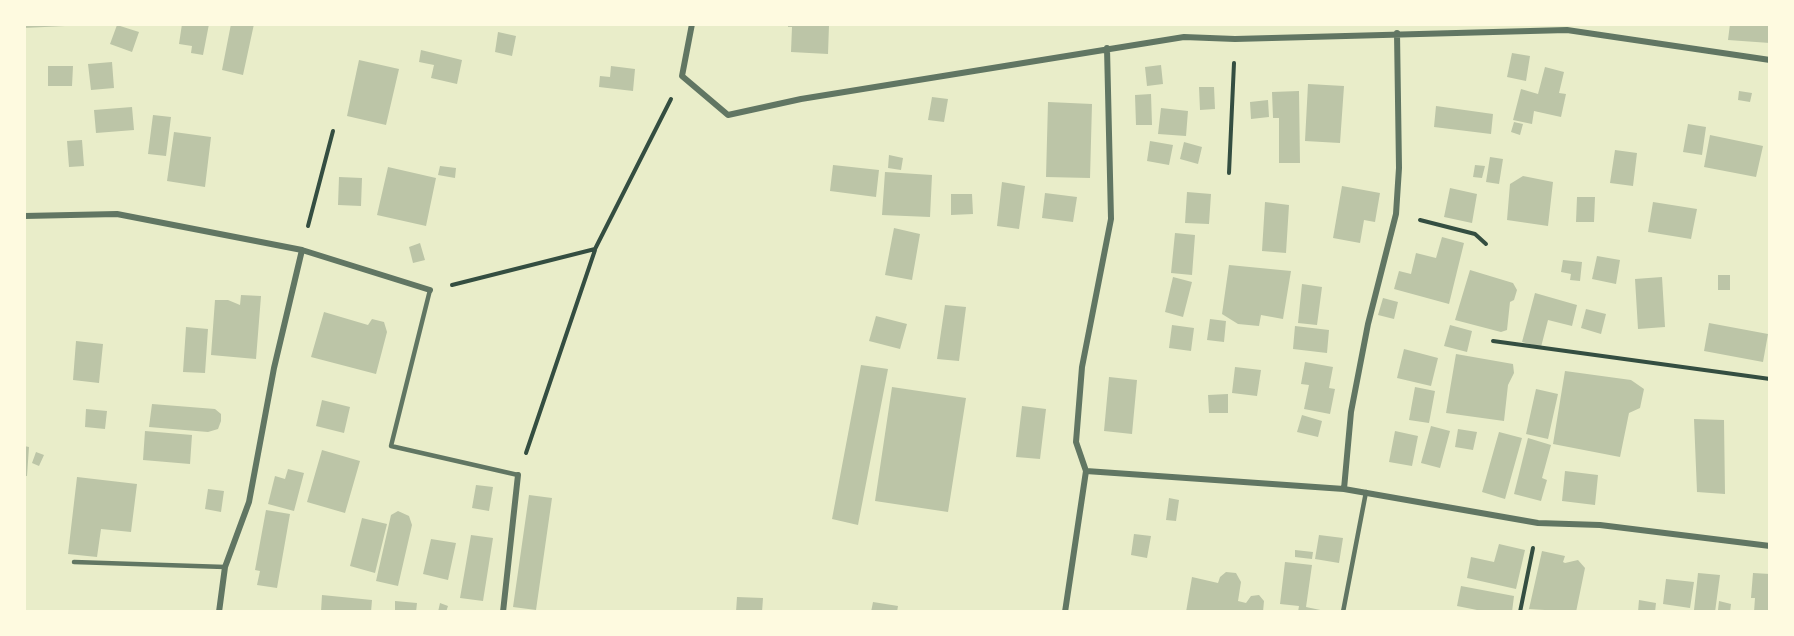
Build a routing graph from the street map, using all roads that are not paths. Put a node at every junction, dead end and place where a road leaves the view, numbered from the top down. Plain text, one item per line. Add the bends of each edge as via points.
1 (692, 24) edge
2 (1397, 33) junction
3 (1107, 48) junction
4 (1770, 60) edge
5 (24, 216) edge
6 (302, 250) junction
7 (430, 290) joint
8 (1086, 471) junction
9 (518, 475) joint
10 (1344, 489) junction
11 (1366, 492) junction
12 (1770, 546) edge
13 (74, 562) dead end
14 (225, 567) junction
15 (219, 612) edge
16 (503, 612) edge
17 (1065, 612) edge
18 (1343, 612) edge

1 - 3 street via 682,76 728,115 801,99
2 - 3 street via 1184,37
2 - 4 street via 1567,30
2 - 10 street via 1396,214 1351,412
3 - 8 street via 1111,219 1082,367 1076,442
5 - 6 street via 117,214
6 - 7 street
6 - 14 street via 274,368 249,502
7 - 9 lane via 391,446
8 - 10 street
8 - 17 street
9 - 16 street
10 - 11 street
11 - 12 street via 1538,523 1600,525
11 - 18 lane
13 - 14 lane
14 - 15 street

